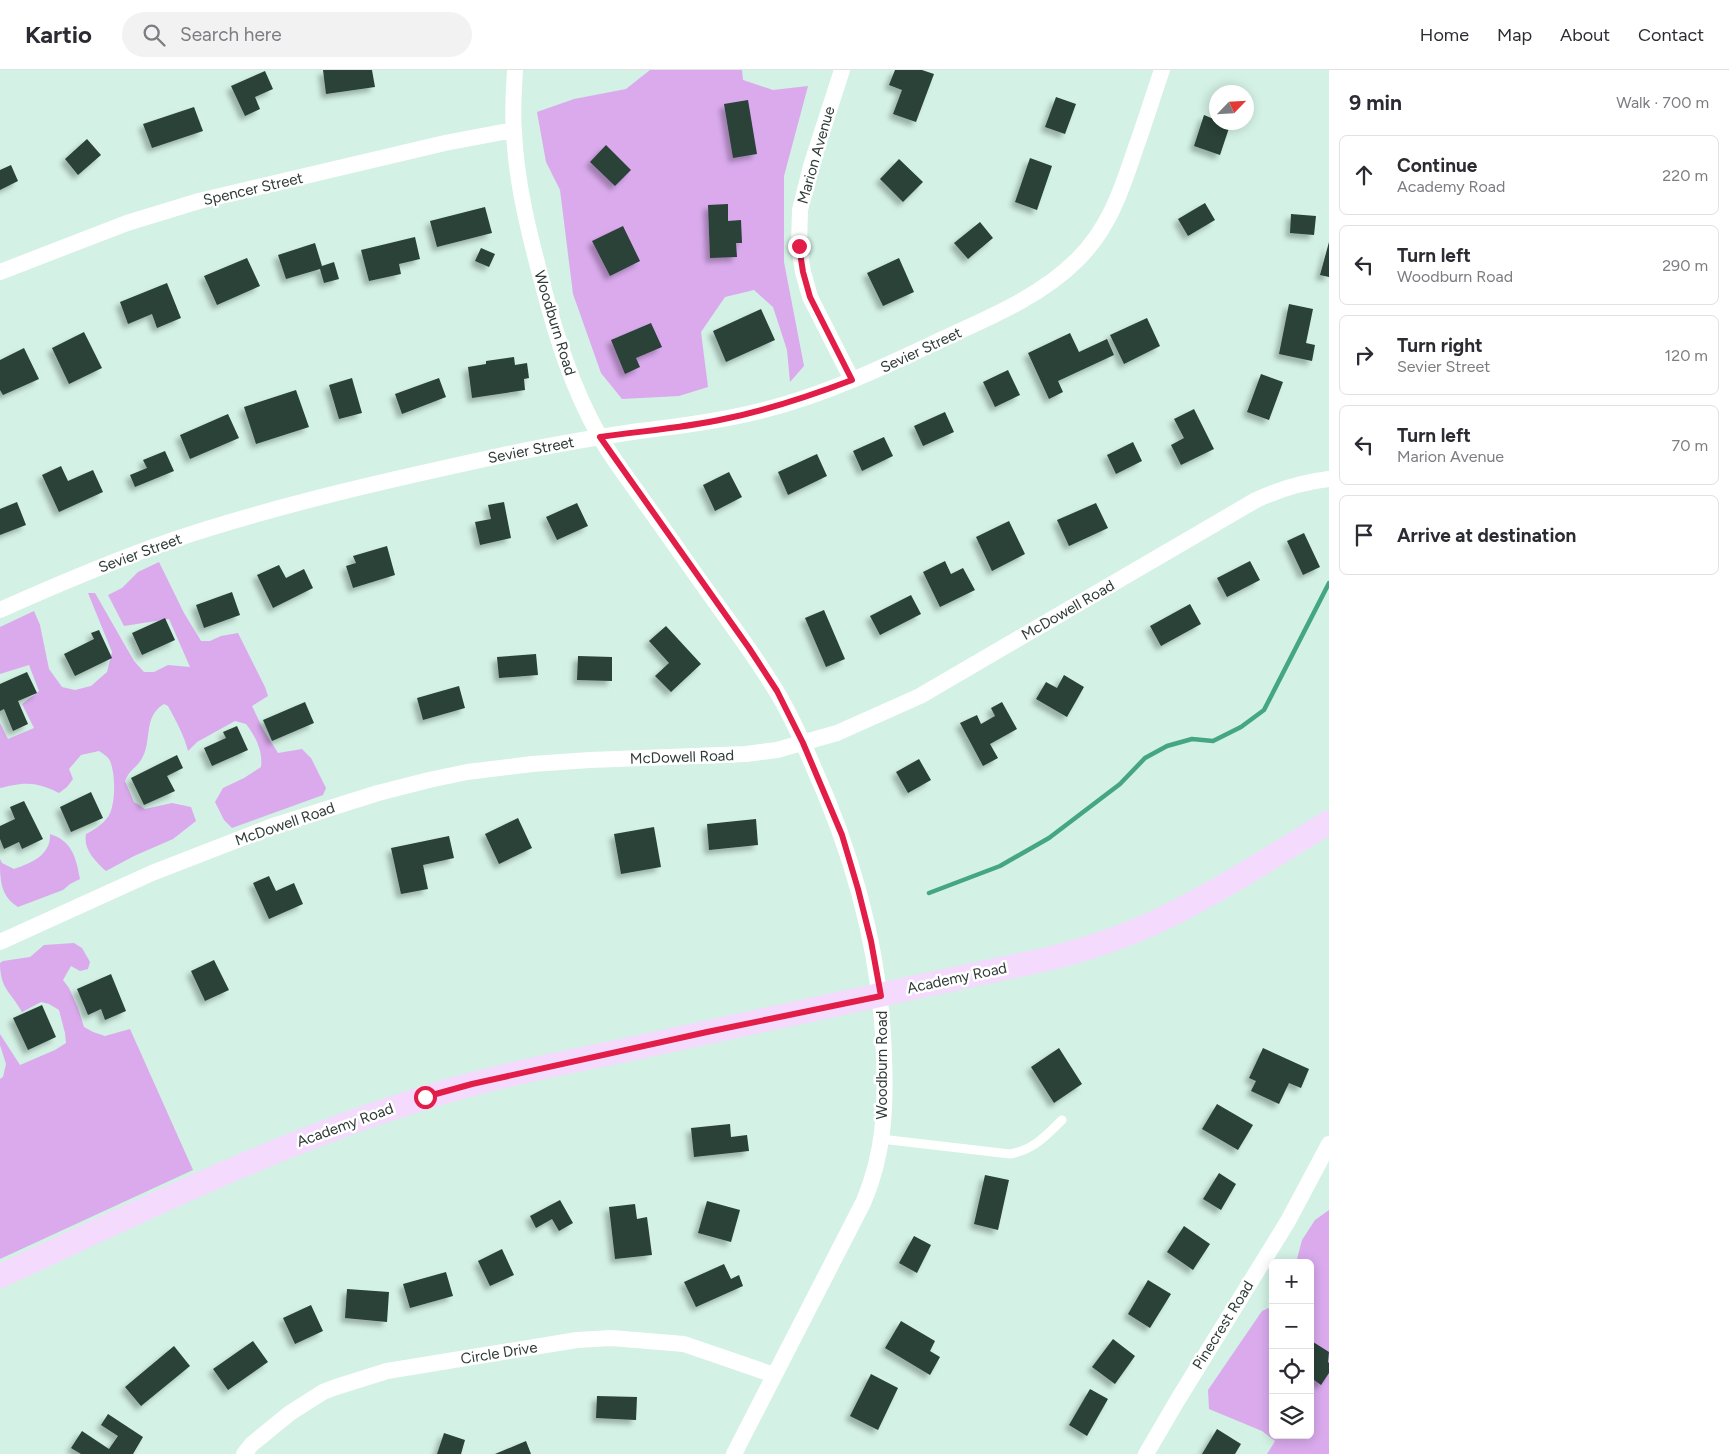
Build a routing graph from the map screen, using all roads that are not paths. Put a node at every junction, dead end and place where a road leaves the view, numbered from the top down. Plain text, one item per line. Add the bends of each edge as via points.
1 (515, 70) edge
2 (842, 70) edge
3 (1162, 70) edge
4 (513, 130) junction
5 (0, 272) edge
6 (852, 380) junction
7 (600, 437) junction
8 (1329, 479) edge
9 (0, 610) edge
10 (803, 743) junction
11 (1329, 822) edge
12 (0, 942) edge
13 (881, 996) junction
14 (1062, 1120) dead end
15 (881, 1139) junction
16 (1329, 1144) edge
17 (0, 1276) edge
18 (774, 1374) junction
19 (244, 1454) edge
20 (734, 1454) edge
21 (1146, 1454) edge

1 - 4 street, Woodburn Road
2 - 6 street, Marion Avenue via 800,210 799,246 810,297
3 - 6 street, Sevier Street via 1120,194 1103,230 1079,258 1044,287 1020,301 886,367
4 - 5 street, Spencer Street via 199,201 127,223
4 - 7 street, Woodburn Road via 524,205 555,334 570,377
6 - 7 street, Sevier Street via 812,396 722,420
7 - 9 street, Sevier Street via 326,495 169,541 57,584
7 - 10 street, Woodburn Road via 749,648 777,691
8 - 10 street, McDowell Road via 1274,491 1256,500 920,696 837,733
10 - 12 street, McDowell Road via 746,754 532,764 429,780 273,826 152,873
10 - 13 street, Woodburn Road via 842,835 871,941
11 - 13 main road, Academy Road via 1206,897 1129,933 1052,958
13 - 15 street, Woodburn Road via 885,1076
13 - 17 main road, Academy Road via 697,1034 425,1097 265,1155
14 - 15 lane via 1043,1139 1023,1152 1010,1154
15 - 18 street, Woodburn Road via 874,1176 864,1201
16 - 21 street, Pinecrest Road via 1288,1221
18 - 19 street, Circle Drive via 684,1344 611,1338 577,1340 387,1371 336,1387 290,1412
18 - 20 street, Woodburn Road

